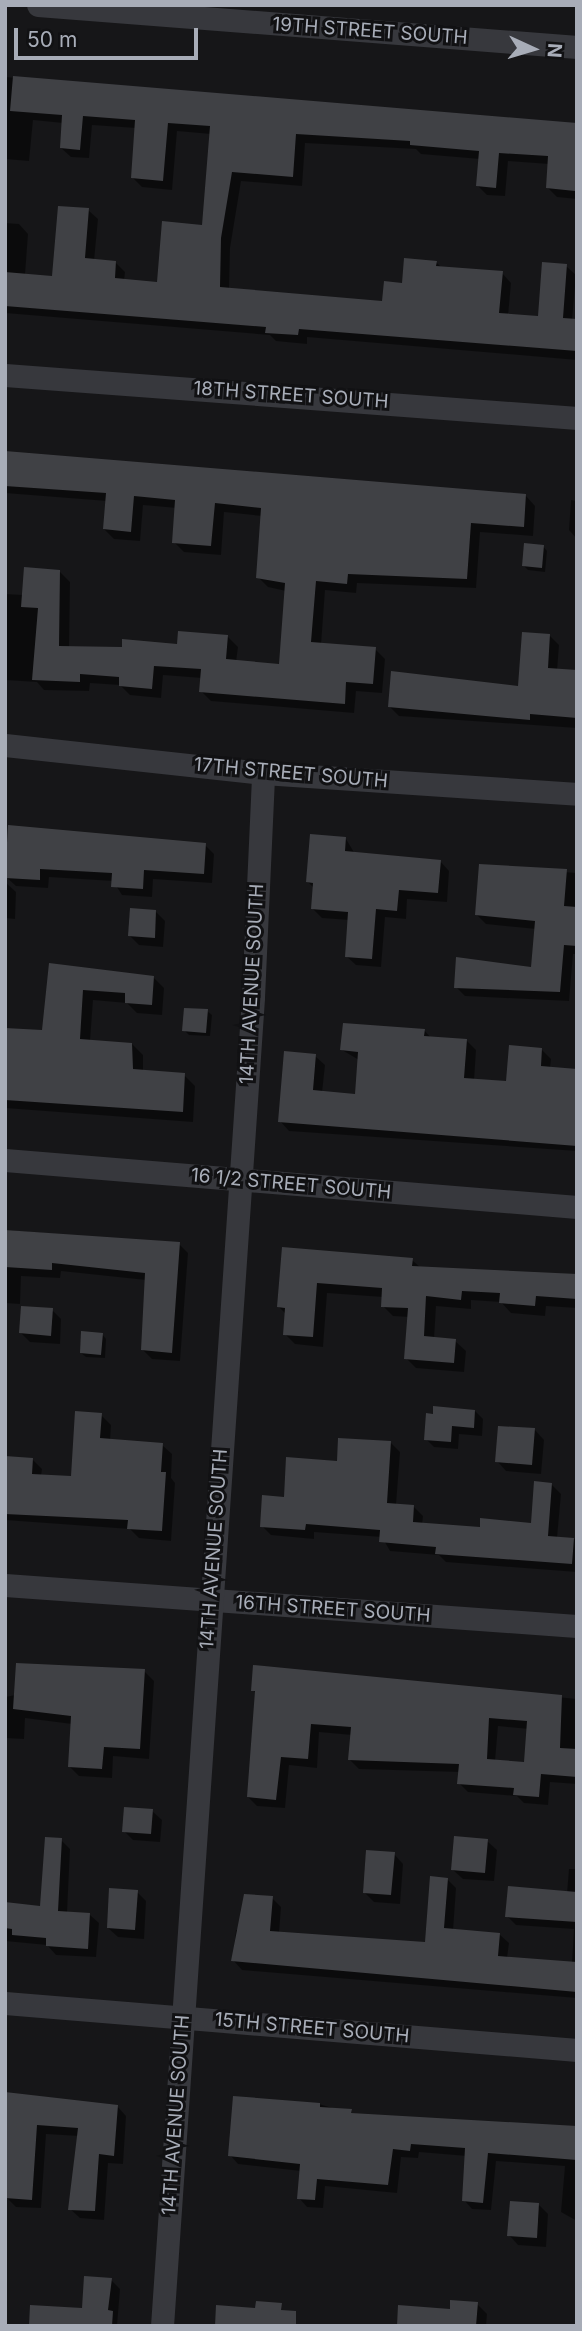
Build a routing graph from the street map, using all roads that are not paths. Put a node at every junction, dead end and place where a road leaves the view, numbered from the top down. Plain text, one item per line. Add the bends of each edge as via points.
1 (38, 5) edge
2 (577, 47) edge
3 (5, 375) edge
4 (577, 418) edge
5 (5, 746) edge
6 (263, 773) junction
7 (577, 794) edge
8 (5, 1160) edge
9 (240, 1179) junction
10 (577, 1207) edge
11 (5, 1585) edge
12 (211, 1600) junction
13 (577, 1626) edge
14 (5, 2003) edge
15 (182, 2018) junction
16 (577, 2050) edge
17 (162, 2326) edge

1 - 2 street, 19TH STREET SOUTH
3 - 4 street, 18TH STREET SOUTH
5 - 6 street, 17TH STREET SOUTH
6 - 7 street, 17TH STREET SOUTH
6 - 9 street, 14TH AVENUE SOUTH
8 - 9 street, 16 1/2 STREET SOUTH
9 - 10 street, 16 1/2 STREET SOUTH
9 - 12 street, 14TH AVENUE SOUTH
11 - 12 street, 16TH STREET SOUTH
12 - 13 street, 16TH STREET SOUTH
12 - 15 street, 14TH AVENUE SOUTH
14 - 15 street, 15TH STREET SOUTH
15 - 16 street, 15TH STREET SOUTH
15 - 17 street, 14TH AVENUE SOUTH

